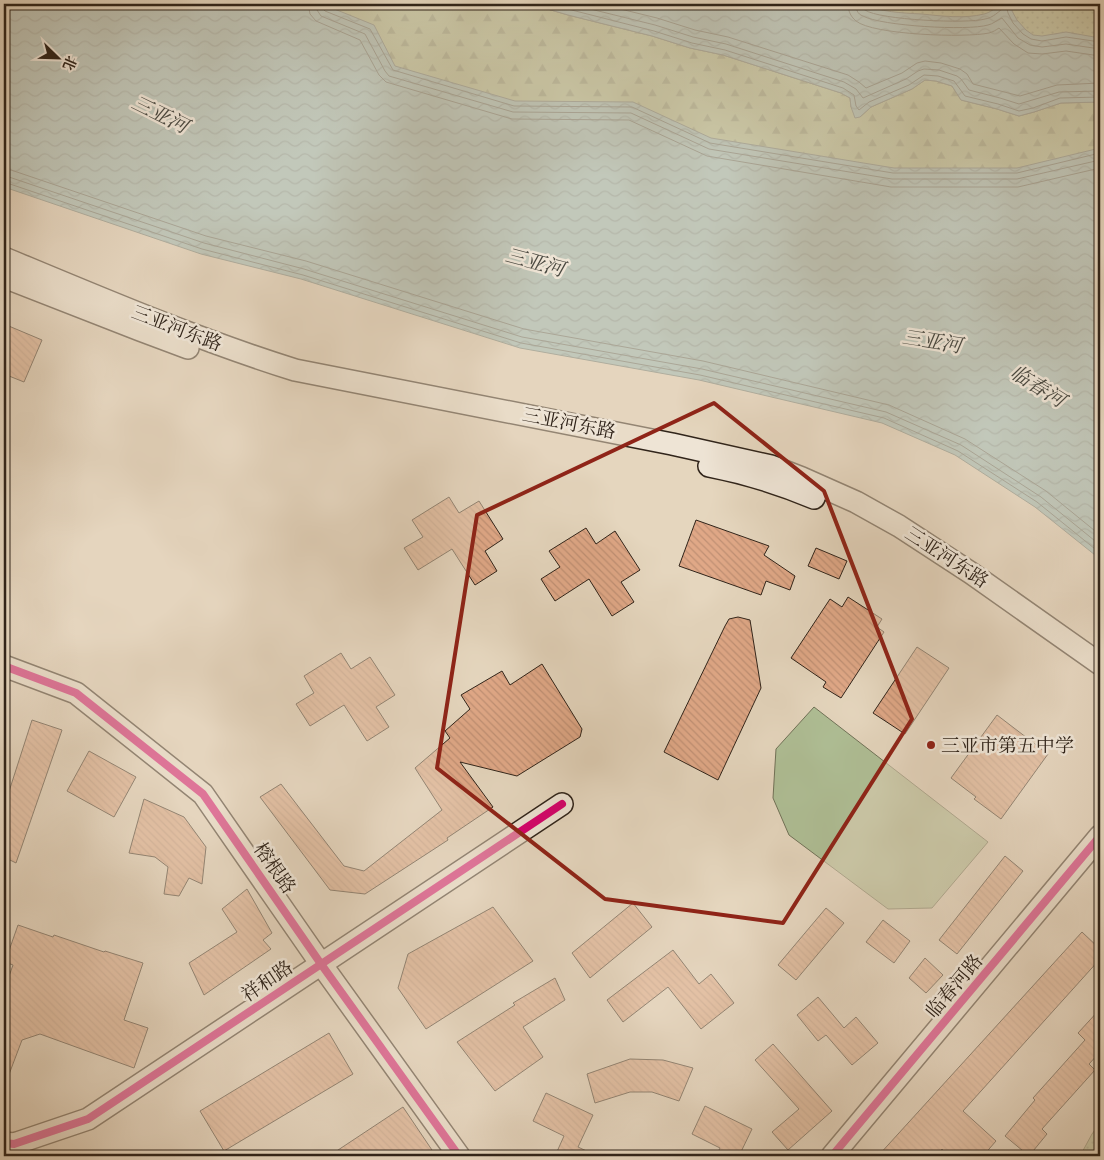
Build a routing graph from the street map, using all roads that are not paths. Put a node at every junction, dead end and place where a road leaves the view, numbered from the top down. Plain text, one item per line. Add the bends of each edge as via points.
1 (4, 258) edge
2 (4, 277) edge
3 (1100, 664) edge
4 (4, 666) edge
5 (1100, 680) edge
6 (562, 804) dead end
7 (1100, 836) edge
8 (322, 964) junction
9 (4, 1143) edge
10 (459, 1156) edge
11 (832, 1156) edge

1 - 3 main road, 三亚河东路 via 145,316 295,370 771,466 856,502 899,526 972,573
2 - 5 main road, 三亚河东路 via 268,375 718,467 800,492 888,536 955,578
4 - 8 main road, 榕根路 via 76,693 203,794
6 - 8 main road, 祥和路
7 - 11 main road, 临春河路
8 - 9 main road, 祥和路 via 88,1119 14,1144
8 - 10 main road, 榕根路

